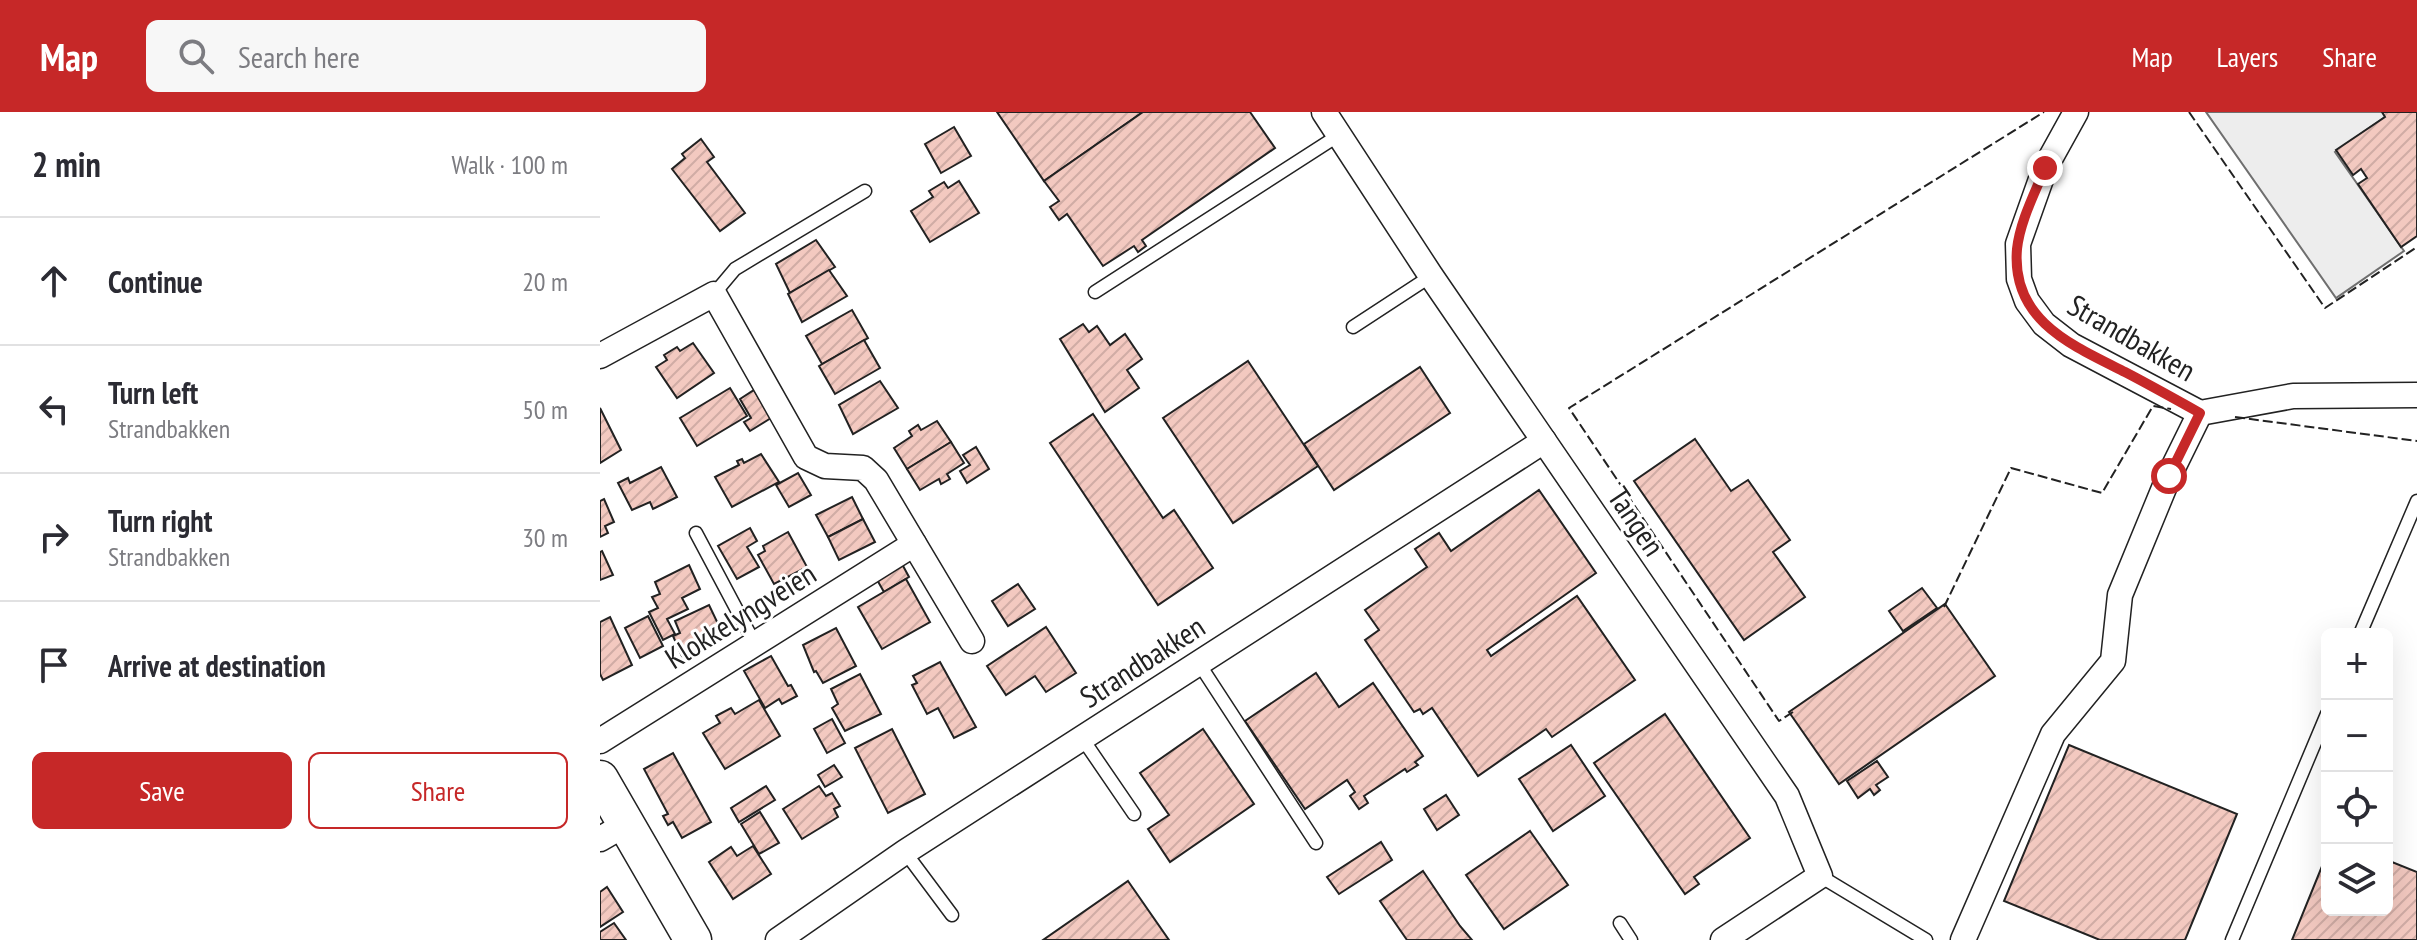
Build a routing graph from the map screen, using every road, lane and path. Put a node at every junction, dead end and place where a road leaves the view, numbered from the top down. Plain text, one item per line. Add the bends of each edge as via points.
1 (2076, 112) edge
2 (1333, 120) edge
3 (865, 191) dead end
4 (1431, 276) junction
5 (1095, 292) dead end
6 (714, 294) junction
7 (1353, 327) dead end
8 (600, 356) edge
9 (2417, 395) edge
10 (2200, 413) junction
11 (1544, 441) junction
12 (2417, 501) edge
13 (696, 533) dead end
14 (914, 544) junction
15 (2363, 628) edge
16 (972, 641) dead end
17 (755, 644) junction
18 (1198, 662) junction
19 (2321, 728) edge
20 (1082, 738) junction
21 (600, 741) edge
22 (600, 779) edge
23 (1134, 814) dead end
24 (613, 832) edge
25 (1316, 843) dead end
26 (905, 852) junction
27 (1820, 876) junction
28 (952, 915) dead end
29 (1620, 923) dead end
30 (693, 940) edge
31 (778, 940) edge
32 (1631, 940) edge
33 (1723, 940) edge
34 (1926, 940) edge
35 (1963, 940) edge
36 (2232, 940) edge

1 - 10 street, Strandbakken via 2045,168 2018,244 2019,279 2027,301 2044,324 2071,345
2 - 4 street, Tangen
2 - 5 lane
3 - 6 lane via 735,269
4 - 7 lane
4 - 11 street, Tangen
6 - 8 street
6 - 14 street via 806,457 825,466 863,468 876,480
9 - 10 street, Strandbakken via 2293,396
10 - 35 street via 2120,595 2113,661 2053,734
11 - 18 street, Strandbakken
11 - 27 street, Tangen via 1787,796
12 - 15 lane
13 - 17 lane
14 - 16 street
14 - 17 street, Klokkelyngveien
17 - 21 street, Klokkelyngveien
18 - 20 street, Strandbakken
18 - 25 lane
19 - 36 lane
20 - 23 lane
20 - 26 street, Strandbakken
22 - 24 main road
24 - 30 main road
26 - 28 lane
26 - 31 street, Strandbakken
27 - 33 street
27 - 34 lane
29 - 32 lane

